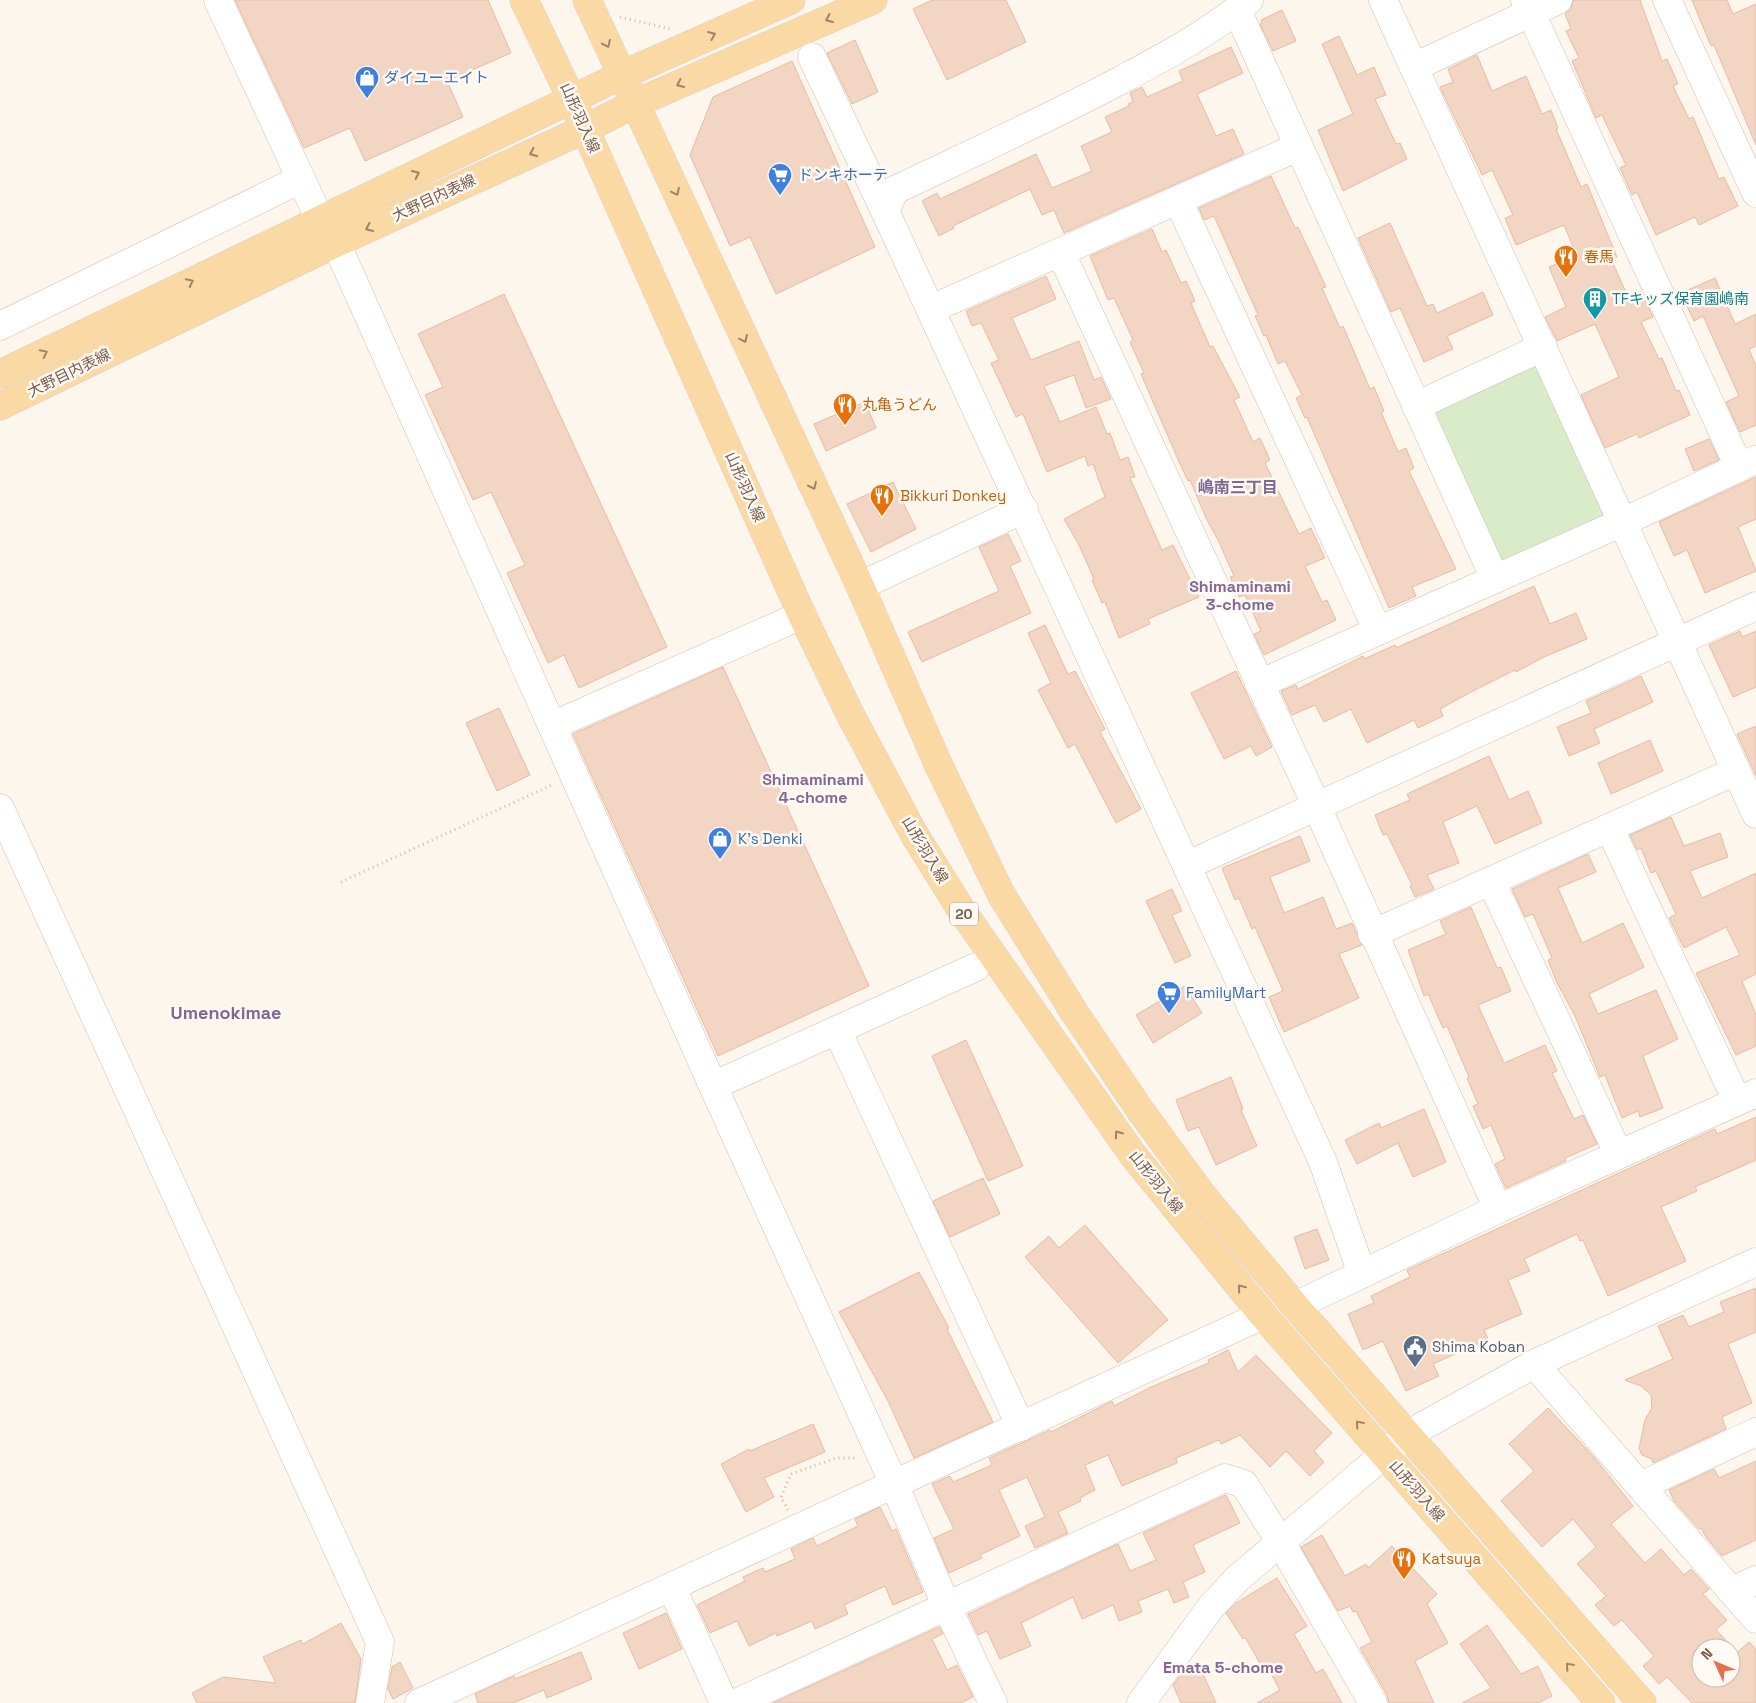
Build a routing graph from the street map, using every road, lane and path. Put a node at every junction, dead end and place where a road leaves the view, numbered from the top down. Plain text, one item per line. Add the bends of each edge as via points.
1 (218, 0) edge
2 (524, 0) edge
3 (587, 0) edge
4 (791, 0) edge
5 (874, 0) edge
6 (1383, 0) edge
7 (1558, 0) edge
8 (1667, 0) edge
9 (1243, 5) edge
10 (1528, 6) edge
11 (618, 17) dead end
12 (677, 30) dead end
13 (812, 57) dead end
14 (1414, 67) junction
15 (622, 75) junction
16 (572, 100) junction
17 (634, 104) junction
18 (585, 129) junction
19 (1298, 147) junction
20 (301, 179) junction
21 (1756, 193) edge
22 (1178, 200) junction
23 (885, 211) junction
24 (320, 220) junction
25 (336, 243) junction
26 (1061, 252) junction
27 (931, 309) junction
28 (0, 326) edge
29 (1543, 347) junction
30 (0, 374) edge
31 (0, 406) edge
32 (1416, 406) junction
33 (1747, 463) edge
34 (1024, 509) junction
35 (1623, 522) junction
36 (1495, 579) junction
37 (860, 586) junction
38 (1756, 606) edge
39 (802, 615) junction
40 (1378, 631) junction
41 (1677, 641) junction
42 (1259, 684) junction
43 (552, 726) junction
44 (1736, 771) junction
45 (574, 775) junction
46 (1316, 807) junction
47 (0, 808) edge
48 (1756, 814) edge
49 (1610, 829) junction
50 (1188, 865) junction
51 (1491, 881) junction
52 (341, 882) dead end
53 (1372, 934) junction
54 (976, 967) dead end
55 (837, 1030) junction
56 (713, 1086) junction
57 (1746, 1097) edge
58 (1618, 1153) junction
59 (1498, 1209) junction
60 (1756, 1262) edge
61 (1362, 1274) junction
62 (1295, 1306) junction
63 (1263, 1315) junction
64 (1534, 1364) junction
65 (1021, 1427) junction
66 (1756, 1432) edge
67 (1407, 1435) junction
68 (1385, 1453) junction
69 (883, 1459) junction
70 (894, 1484) junction
71 (1642, 1486) junction
72 (798, 1528) junction
73 (1280, 1541) junction
74 (1756, 1580) edge
75 (672, 1588) junction
76 (1732, 1591) junction
77 (946, 1605) junction
78 (1756, 1620) edge
79 (370, 1703) edge
80 (419, 1703) edge
81 (724, 1703) edge
82 (736, 1703) edge
83 (993, 1703) edge
84 (1141, 1703) edge
85 (1373, 1703) edge
86 (1601, 1703) edge
87 (1642, 1703) edge

1 - 20 street
2 - 16 main road, 山形羽入線 / 20
3 -> 15 main road, 山形羽入線
15 -> 4 main road, 大野目内表線
5 -> 17 main road, 大野目内表線
6 - 14 street
7 - 10 street
8 - 21 street
9 - 19 street
9 - 23 street via 1158,60 1069,108 896,190
10 - 14 street
10 - 33 street
11 - 12 path
13 - 23 street
14 - 29 street
15 - 16 main road, 大野目内表線
15 - 17 main road, 山形羽入線
16 - 18 main road, 山形羽入線 / 20
24 -> 16 main road, 大野目内表線
17 - 18 main road, 大野目内表線
17 -> 37 main road, 山形羽入線
18 -> 25 main road, 大野目内表線
18 - 39 main road, 山形羽入線 / 20
19 - 22 street
19 - 32 street
20 - 24 street
20 - 28 street
22 - 26 street
22 - 40 street
23 - 27 street
30 -> 24 main road, 大野目内表線
25 - 31 main road, 大野目内表線
25 - 43 street
26 - 27 street
26 - 42 street
27 - 34 street
29 - 32 street
29 - 35 street
32 - 36 street
33 - 35 street
34 - 37 street
34 - 50 street
35 - 36 street
35 - 41 street
36 - 40 street
37 - 62 main road, 山形羽入線 via 939,766 1001,894 1140,1110 1203,1196
38 - 41 street
39 - 43 street
63 -> 39 main road, 山形羽入線 / 20 via 1133,1155 962,912 914,834
40 - 42 street
41 - 44 street
41 - 46 street
42 - 46 street
43 - 45 street
44 - 48 street
44 - 49 street
45 - 52 path
45 - 56 street
46 - 50 street
46 - 53 street
47 - 79 street via 380,1642
49 - 51 street
49 - 57 street
50 - 61 street via 1322,1162
51 - 53 street
51 - 58 street
53 - 59 street
54 - 55 street
55 - 56 street
55 - 65 street
56 - 69 street
57 - 58 street
58 - 59 street
59 - 61 street
60 - 64 street
61 - 62 street
62 - 67 main road, 山形羽入線
63 - 65 street
68 -> 63 main road, 山形羽入線 / 20
64 - 67 street
64 - 71 street
65 - 70 street
66 - 71 street
67 - 68 street
67 - 87 main road, 山形羽入線
68 - 73 street
86 -> 68 main road, 山形羽入線 / 20
69 - 70 street
69 - 72 path via 836,1458 791,1474 781,1497
70 - 72 street
70 - 77 street
71 - 76 street
72 - 75 street
73 - 77 street via 1244,1484 1225,1478
73 - 84 street via 1211,1607
73 - 85 street
74 - 76 street
75 - 80 street
75 - 81 street
76 - 78 street
77 - 82 street
77 - 83 street

